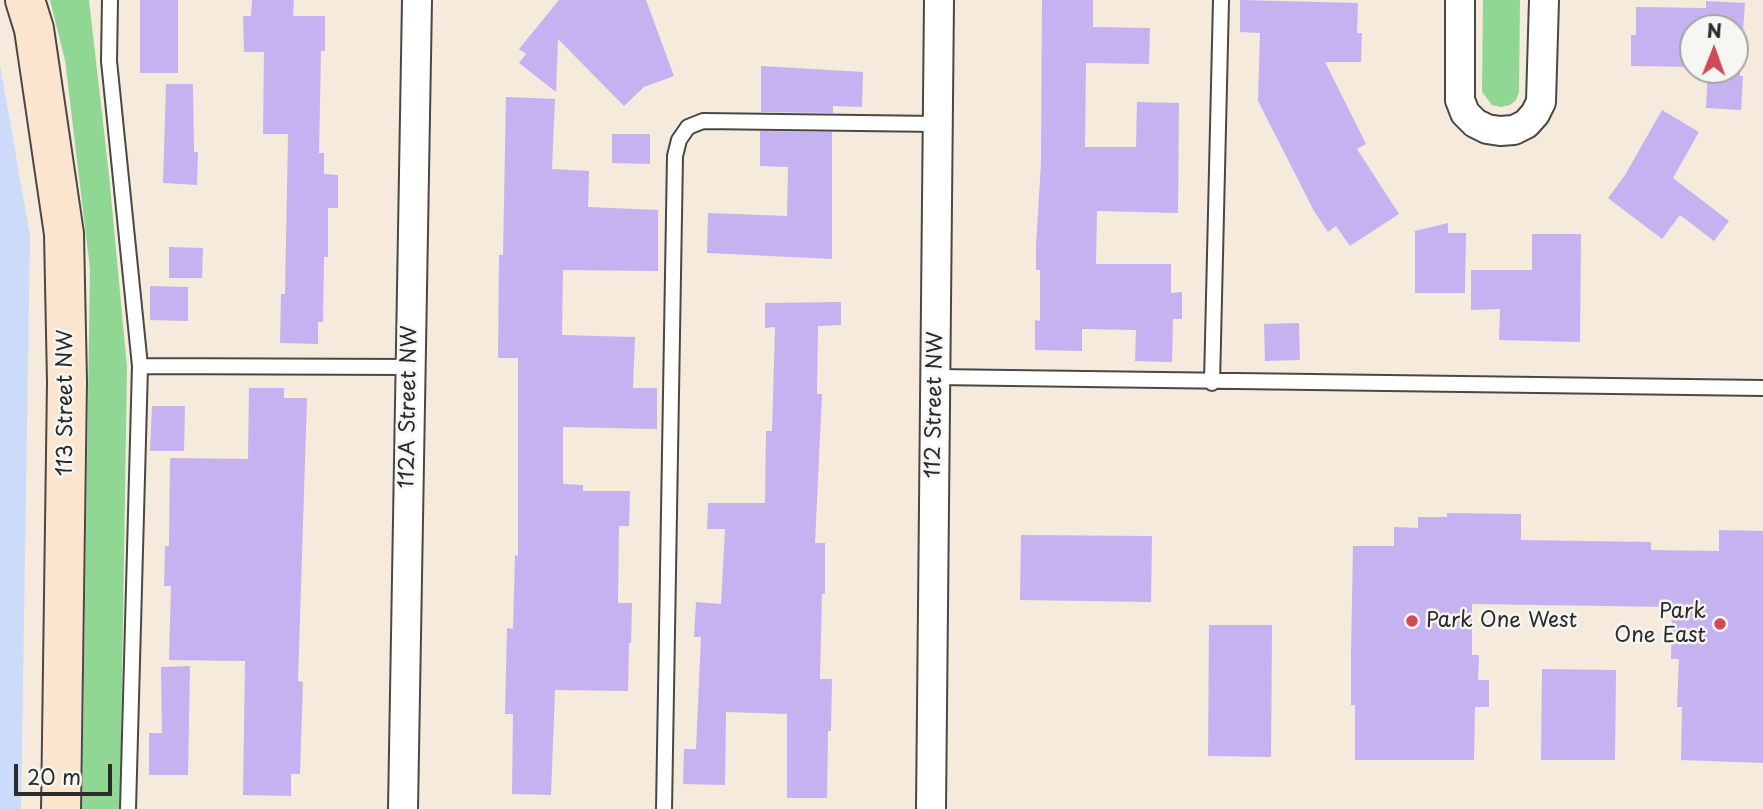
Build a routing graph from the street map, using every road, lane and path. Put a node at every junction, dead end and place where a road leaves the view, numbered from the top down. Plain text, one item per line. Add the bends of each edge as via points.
1 (25, 0) edge
2 (110, 0) edge
3 (939, 0) edge
4 (1221, 0) edge
5 (1460, 0) edge
6 (1544, 0) edge
7 (416, 2) edge
8 (938, 124) junction
9 (140, 366) junction
10 (409, 368) junction
11 (935, 377) junction
12 (1212, 383) junction
13 (1763, 388) edge
14 (61, 809) edge
15 (128, 809) edge
16 (403, 809) edge
17 (664, 809) edge
18 (931, 809) edge

1 - 14 main road, 113 Street NW via 34,29 64,234 67,382
2 - 9 lane via 109,61
3 - 8 street, 112 Street NW
4 - 12 lane
5 - 6 street via 1460,100 1475,123 1500,131 1526,124 1541,102
7 - 10 street, 112A Street NW
8 - 11 street, 112 Street NW
8 - 17 lane via 704,121 688,127 679,139 674,156
9 - 10 lane
9 - 15 lane
10 - 16 street, 112A Street NW
11 - 12 lane
11 - 18 street, 112 Street NW
12 - 13 lane

